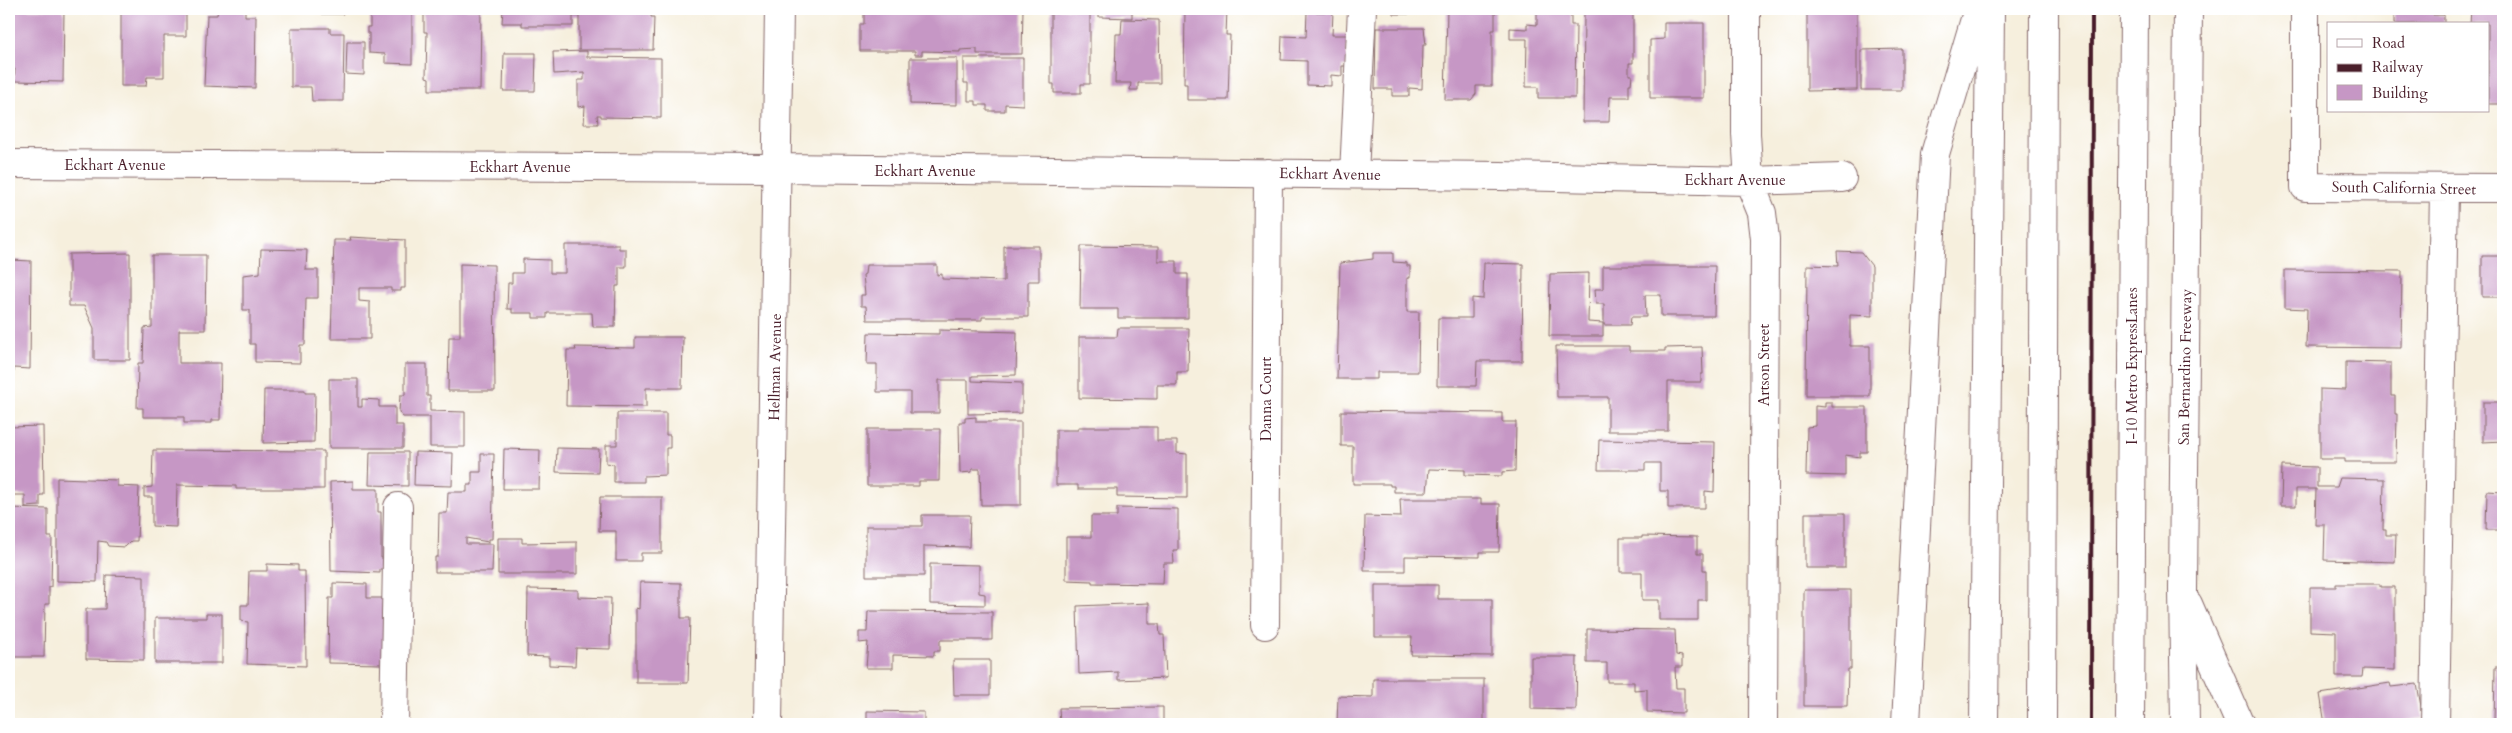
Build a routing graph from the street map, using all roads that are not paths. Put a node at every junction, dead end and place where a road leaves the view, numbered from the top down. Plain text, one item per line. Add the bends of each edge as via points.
1 (779, 9) edge
2 (1362, 9) edge
3 (1746, 9) edge
4 (1978, 9) edge
5 (1990, 9) edge
6 (2044, 9) edge
7 (2134, 9) edge
8 (2188, 9) edge
9 (2305, 9) edge
10 (9, 164) edge
11 (778, 168) junction
12 (1268, 173) junction
13 (1354, 174) junction
14 (1842, 178) dead end
15 (1749, 181) junction
16 (2503, 188) edge
17 (2444, 189) junction
18 (398, 507) dead end
19 (2183, 590) junction
20 (1265, 625) dead end
21 (394, 724) edge
22 (768, 724) edge
23 (1763, 724) edge
24 (1906, 724) edge
25 (1984, 724) edge
26 (2042, 724) edge
27 (2130, 724) edge
28 (2185, 724) edge
29 (2240, 724) edge
30 (2434, 724) edge

1 - 11 main road, Hellman Avenue
2 - 13 main road
3 - 15 main road, Artson Street
4 - 24 main road via 1935,154
5 - 25 main road
6 - 26 main road
7 - 27 main road, I-10 Metro ExpressLanes
8 - 19 main road, San Bernardino Freeway
9 - 17 main road, South California Street via 2305,187
10 - 11 main road, Eckhart Avenue
11 - 12 main road, Eckhart Avenue
11 - 22 main road, Hellman Avenue
12 - 13 main road, Eckhart Avenue
12 - 20 main road, Danna Court
13 - 15 main road, Eckhart Avenue
14 - 15 main road, Eckhart Avenue
15 - 23 main road, Artson Street via 1762,213 1765,238
16 - 17 main road, South California Street
17 - 30 main road
18 - 21 main road
19 - 28 main road, San Bernardino Freeway
19 - 29 main road

